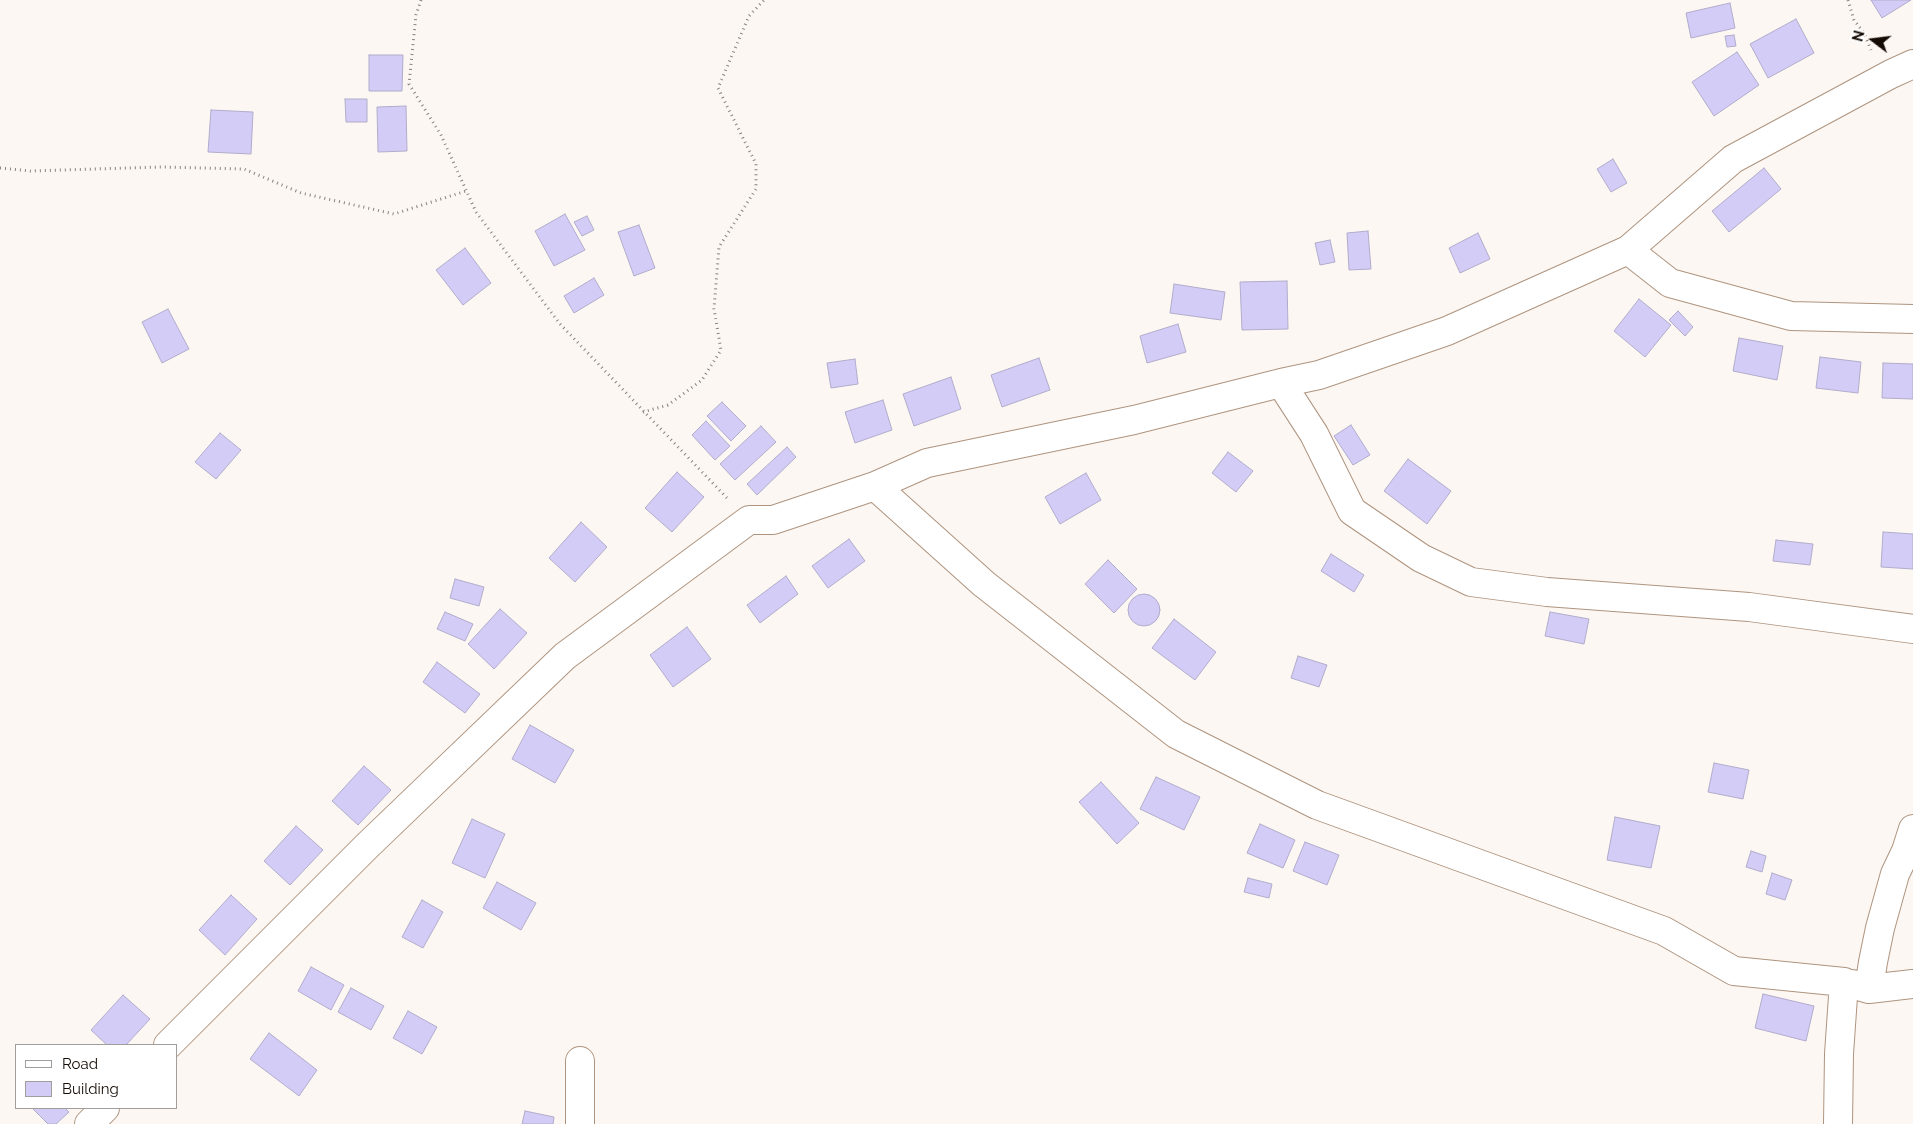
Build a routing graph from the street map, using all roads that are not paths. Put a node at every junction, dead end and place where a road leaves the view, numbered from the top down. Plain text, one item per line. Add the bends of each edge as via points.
1 (1913, 64) edge
2 (1628, 250) junction
3 (1913, 320) edge
4 (1281, 382) junction
5 (875, 486) junction
6 (1913, 629) edge
7 (1913, 828) edge
8 (1913, 984) edge
9 (1857, 985) junction
10 (169, 1044) edge
11 (580, 1061) dead end
12 (104, 1109) edge
13 (89, 1124) edge
14 (580, 1124) edge
15 (1838, 1124) edge

1 - 2 street via 1733,159
2 - 3 street via 1670,283 1791,316
2 - 4 street via 1447,331 1319,375
4 - 5 street via 1134,420 926,462
4 - 6 street via 1314,434 1352,511 1421,558 1471,582 1546,592 1749,606
5 - 9 street via 984,584 1176,734 1318,805 1664,932 1734,971
5 - 10 street via 773,520 748,520 565,656 374,839
7 - 9 street via 1895,874 1872,962
8 - 9 street
9 - 15 street via 1838,1054
11 - 14 street
12 - 13 street

